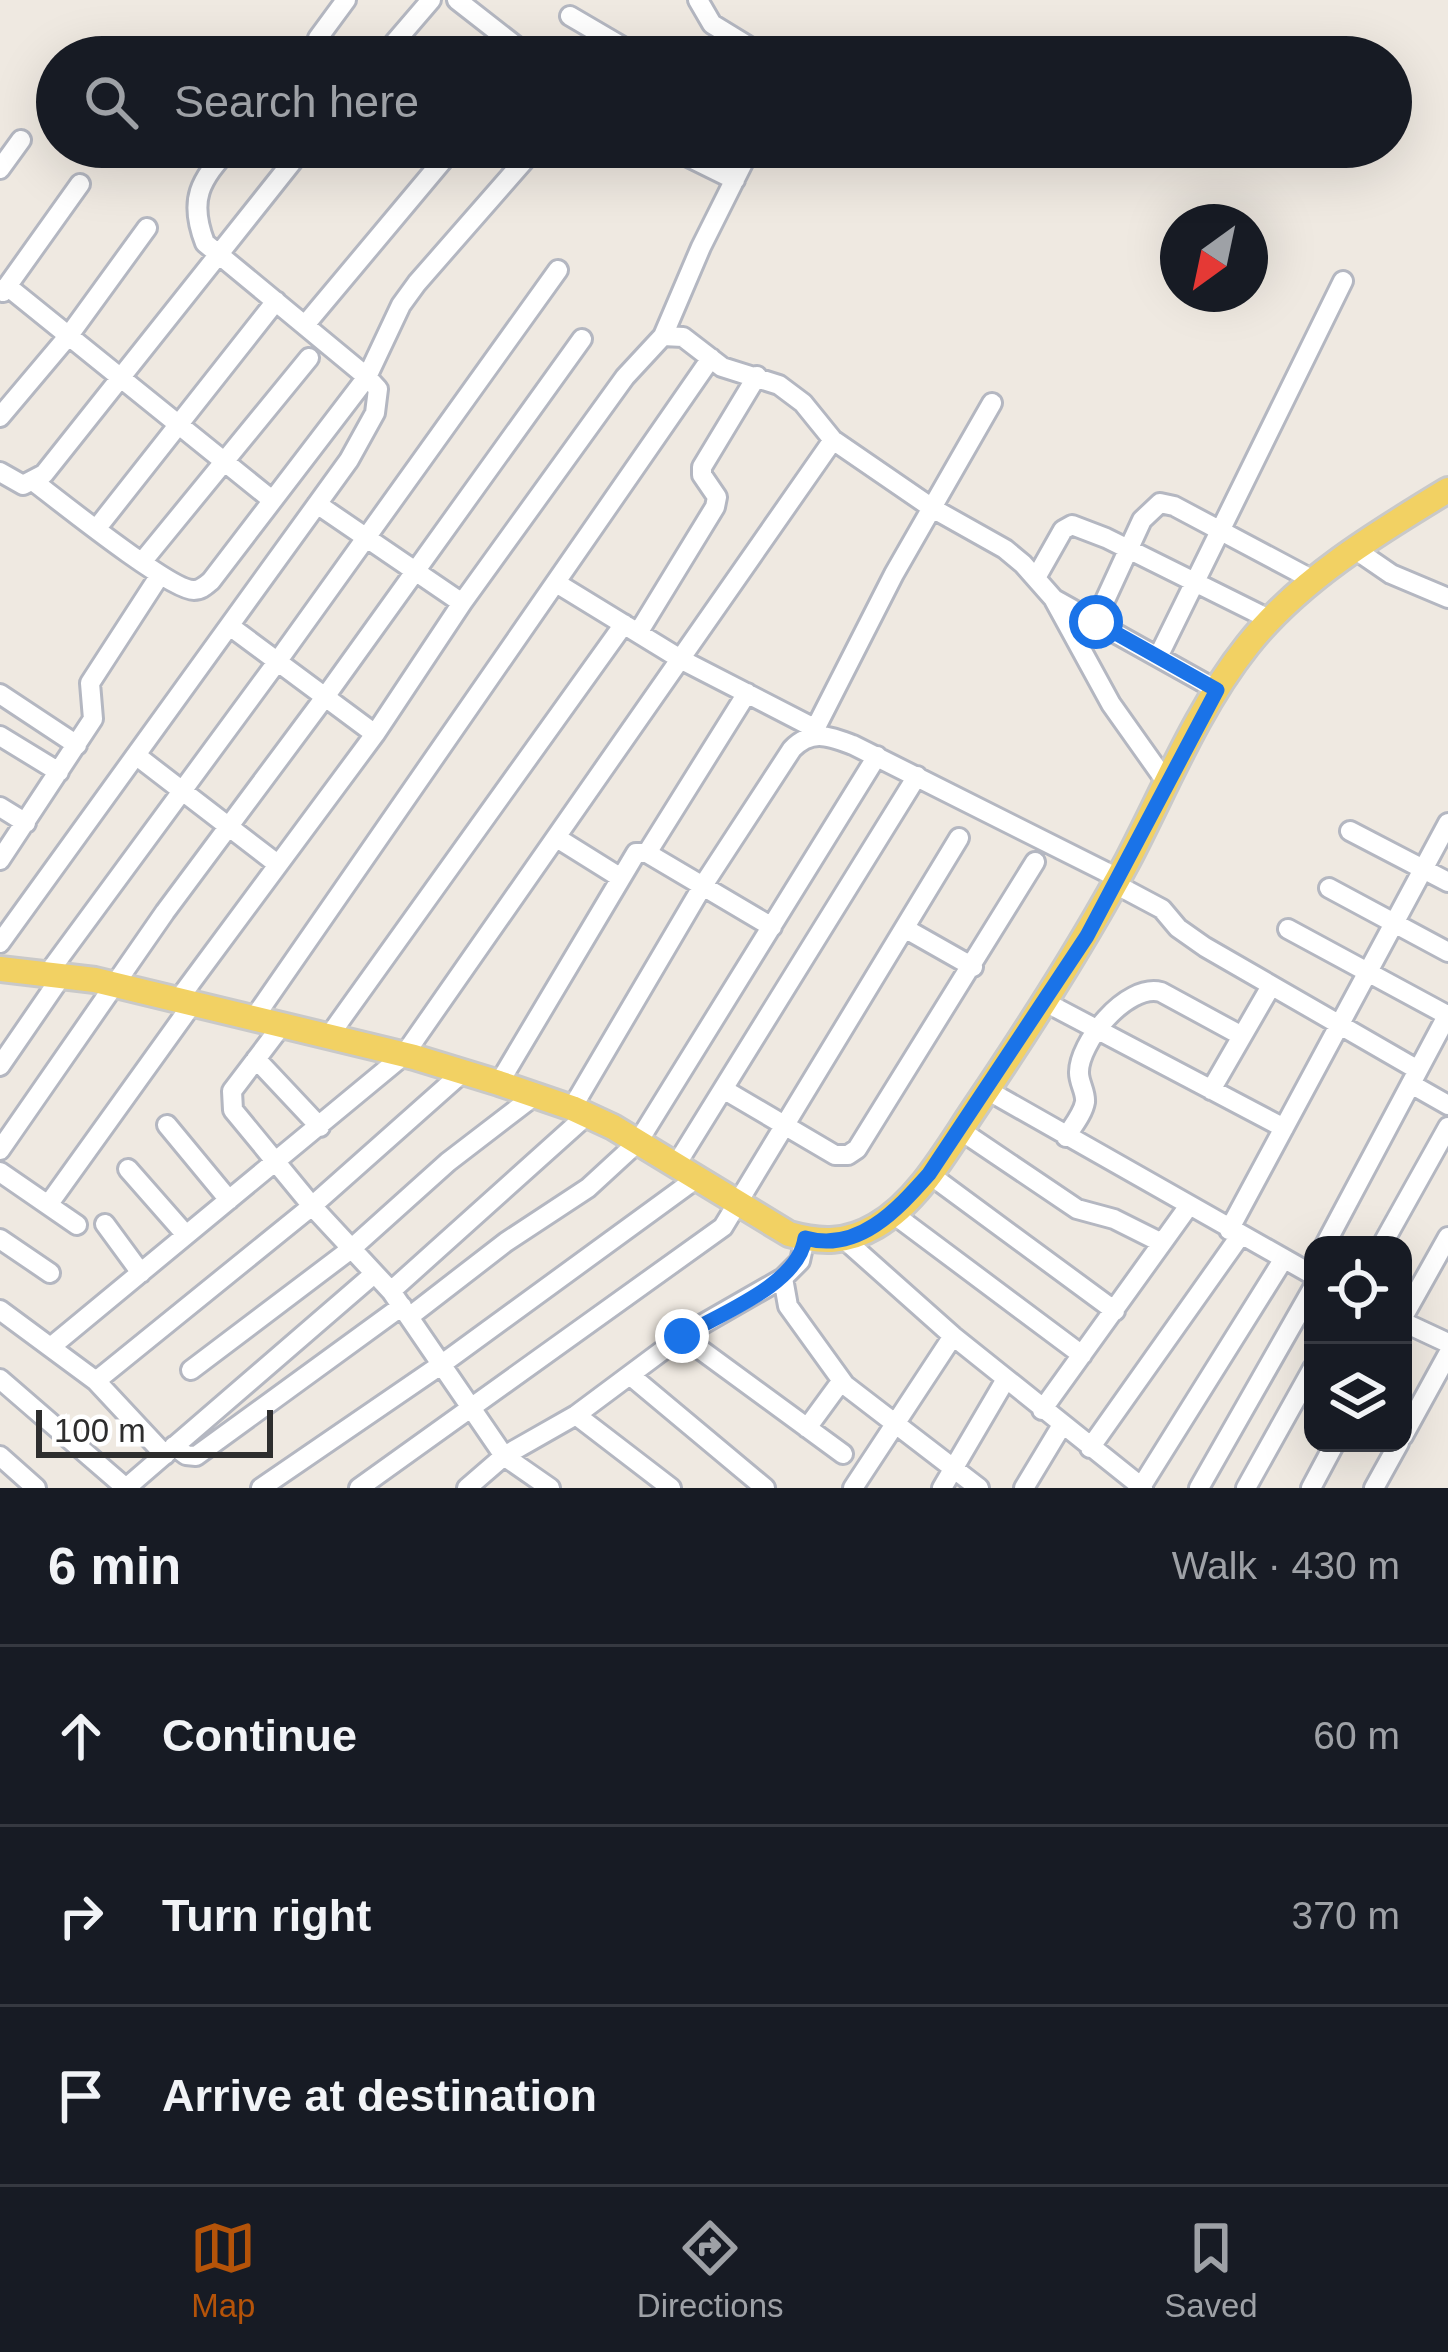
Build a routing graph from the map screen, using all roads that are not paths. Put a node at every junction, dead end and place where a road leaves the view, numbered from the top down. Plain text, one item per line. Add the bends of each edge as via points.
1 (346, 0) edge
2 (431, 0) edge
3 (457, 0) edge
4 (698, 0) edge
5 (570, 16) dead end
6 (319, 36) edge
7 (400, 36) edge
8 (503, 36) edge
9 (604, 36) edge
10 (732, 36) edge
11 (21, 140) dead end
12 (214, 168) edge
13 (287, 168) edge
14 (436, 168) edge
15 (518, 168) edge
16 (710, 168) edge
17 (740, 168) edge
18 (0, 169) edge
19 (734, 180) junction
20 (80, 184) dead end
21 (147, 228) dead end
22 (216, 256) junction
23 (558, 270) dead end
24 (1342, 281) dead end
25 (4, 291) edge
26 (276, 301) junction
27 (304, 325) junction
28 (70, 334) junction
29 (663, 336) junction
30 (582, 338) dead end
31 (309, 358) dead end
32 (711, 358) junction
33 (121, 375) junction
34 (757, 376) junction
35 (367, 377) junction
36 (992, 403) dead end
37 (0, 416) edge
38 (179, 424) junction
39 (833, 440) junction
40 (224, 460) junction
41 (0, 472) edge
42 (33, 482) junction
43 (1448, 490) edge
44 (272, 500) junction
45 (317, 505) junction
46 (932, 508) junction
47 (97, 528) junction
48 (1221, 530) junction
49 (364, 538) junction
50 (1128, 548) junction
51 (1356, 550) junction
52 (142, 562) junction
53 (413, 571) junction
54 (160, 575) junction
55 (1036, 576) junction
56 (1196, 581) junction
57 (1315, 581) junction
58 (558, 584) junction
59 (1053, 598) junction
60 (1448, 598) edge
61 (462, 603) junction
62 (1271, 620) junction
63 (1096, 622) junction
64 (231, 627) junction
65 (631, 628) junction
66 (1158, 657) junction
67 (682, 660) junction
68 (277, 662) junction
69 (1217, 690) junction
70 (747, 693) junction
71 (0, 694) edge
72 (326, 697) junction
73 (814, 732) junction
74 (375, 734) junction
75 (0, 736) edge
76 (77, 745) junction
77 (137, 756) junction
78 (877, 756) junction
79 (59, 772) junction
80 (917, 776) junction
81 (1167, 783) junction
82 (183, 790) junction
83 (0, 807) edge
84 (26, 824) junction
85 (1448, 824) edge
86 (230, 825) junction
87 (1350, 831) dead end
88 (557, 838) junction
89 (959, 838) dead end
90 (647, 853) junction
91 (0, 860) edge
92 (1035, 862) dead end
93 (276, 863) junction
94 (1423, 869) junction
95 (621, 878) junction
96 (1116, 881) junction
97 (1448, 882) edge
98 (702, 886) junction
99 (1330, 888) dead end
100 (1394, 923) junction
101 (772, 927) junction
102 (906, 929) junction
103 (1288, 929) dead end
104 (0, 943) edge
105 (1448, 952) edge
106 (973, 968) junction
107 (0, 969) edge
108 (1368, 972) junction
109 (54, 976) junction
110 (114, 985) junction
111 (1271, 986) junction
112 (186, 1002) junction
113 (1045, 1002) junction
114 (1448, 1015) edge
115 (254, 1018) junction
116 (282, 1025) junction
117 (1339, 1026) junction
118 (1099, 1030) junction
119 (329, 1036) junction
120 (1242, 1036) junction
121 (404, 1055) junction
122 (256, 1059) junction
123 (0, 1066) edge
124 (463, 1072) junction
125 (1415, 1077) junction
126 (500, 1083) junction
127 (723, 1088) junction
128 (986, 1090) junction
129 (1211, 1090) junction
130 (534, 1096) junction
131 (1448, 1105) edge
132 (580, 1112) junction
133 (167, 1125) dead end
134 (784, 1126) junction
135 (320, 1127) junction
136 (1448, 1127) edge
137 (1284, 1128) junction
138 (960, 1130) junction
139 (1066, 1137) junction
140 (638, 1142) junction
141 (0, 1150) edge
142 (274, 1162) junction
143 (128, 1168) dead end
144 (687, 1171) junction
145 (0, 1172) edge
146 (929, 1174) junction
147 (229, 1200) junction
148 (737, 1203) junction
149 (48, 1205) junction
150 (312, 1206) junction
151 (1188, 1207) junction
152 (892, 1213) junction
153 (105, 1224) dead end
154 (77, 1225) dead end
155 (1235, 1233) junction
156 (186, 1235) junction
157 (1330, 1236) edge
158 (1387, 1236) edge
159 (1448, 1237) edge
160 (805, 1238) junction
161 (0, 1239) edge
162 (844, 1239) junction
163 (1162, 1243) junction
164 (351, 1249) junction
165 (1283, 1260) junction
166 (1304, 1272) edge
167 (50, 1273) dead end
168 (141, 1273) junction
169 (374, 1274) junction
170 (783, 1278) junction
171 (1304, 1291) edge
172 (1412, 1303) edge
173 (401, 1305) junction
174 (0, 1310) edge
175 (1115, 1310) junction
176 (1412, 1324) edge
177 (682, 1336) junction
178 (953, 1336) junction
179 (1448, 1343) edge
180 (52, 1346) junction
181 (1448, 1354) edge
182 (1082, 1355) junction
183 (442, 1364) junction
184 (191, 1370) dead end
185 (631, 1376) junction
186 (0, 1379) edge
187 (1006, 1379) junction
188 (96, 1381) junction
189 (845, 1384) junction
190 (1304, 1384) edge
191 (470, 1407) junction
192 (1042, 1410) junction
193 (576, 1415) junction
194 (1412, 1419) edge
195 (895, 1423) junction
196 (1062, 1425) junction
197 (807, 1428) junction
198 (1090, 1448) junction
199 (170, 1451) junction
200 (1330, 1452) edge
201 (1394, 1452) edge
202 (843, 1454) dead end
203 (0, 1456) edge
204 (504, 1456) junction
205 (954, 1468) junction
206 (1117, 1468) junction
207 (1142, 1487) edge
208 (36, 1488) edge
209 (126, 1488) edge
210 (261, 1488) edge
211 (359, 1488) edge
212 (467, 1488) edge
213 (550, 1488) edge
214 (671, 1488) edge
215 (765, 1488) edge
216 (854, 1488) edge
217 (942, 1488) edge
218 (979, 1488) edge
219 (1024, 1488) edge
220 (1105, 1488) edge
221 (1199, 1488) edge
222 (1246, 1488) edge
223 (1311, 1488) edge
224 (1374, 1488) edge

1 - 6 street
2 - 7 street
3 - 8 street
4 - 10 street via 712,24
5 - 9 street
11 - 18 street
12 - 22 street via 195,207
13 - 22 street
14 - 27 street
15 - 35 street via 417,283
16 - 19 street
17 - 19 street
19 - 29 street
20 - 25 street
21 - 28 street
22 - 26 street
22 - 33 street
23 - 49 street
24 - 48 street
25 - 28 street
26 - 27 street
26 - 38 street
27 - 35 street
28 - 33 street
28 - 37 street
29 - 32 street via 682,337
29 - 61 street
30 - 53 street
31 - 40 street
32 - 34 street
32 - 58 street
33 - 38 street
33 - 42 street
34 - 39 street via 802,403
34 - 65 street via 702,467 715,507
35 - 44 street
35 - 45 street via 378,389 375,412
36 - 46 street
38 - 40 street
38 - 47 street
39 - 46 street
39 - 67 street
40 - 44 street
40 - 52 street
41 - 42 street via 14,483
42 - 47 street
43 - 51 main road
44 - 54 street via 200,590
45 - 49 street
45 - 64 street
46 - 55 street
46 - 73 street
47 - 52 street
48 - 50 street via 1160,503
48 - 56 street
48 - 57 street
49 - 53 street
49 - 68 street
50 - 55 street via 1072,525
50 - 56 street
50 - 63 street
51 - 57 main road
51 - 60 street
52 - 54 street
53 - 61 street
53 - 72 street
54 - 76 street via 90,683 95,711
55 - 59 street
56 - 62 street
56 - 66 street
57 - 62 main road
58 - 65 street
58 - 115 street
59 - 63 street
59 - 81 street via 1111,704
61 - 74 street
62 - 69 main road
63 - 66 street
64 - 68 street
64 - 77 street
65 - 67 street
65 - 119 street
66 - 69 street
67 - 70 street
67 - 88 street
68 - 72 street
68 - 82 street
69 - 81 main road
70 - 73 street
70 - 90 street
71 - 76 street
72 - 74 street
72 - 86 street
73 - 78 street
73 - 98 street via 792,749
74 - 93 street
75 - 79 street
76 - 79 street
77 - 82 street
77 - 104 street
78 - 80 street
78 - 101 street
79 - 84 street
80 - 96 street
80 - 127 street
81 - 96 main road
82 - 86 street
82 - 109 street
83 - 84 street
84 - 91 street
85 - 94 street
86 - 93 street
86 - 110 street
87 - 94 street
88 - 95 street
88 - 121 street
89 - 102 street
90 - 95 street via 636,853
90 - 98 street
92 - 106 street
93 - 112 street
94 - 97 street
94 - 100 street
95 - 126 street
96 - 111 street
96 - 113 main road
98 - 101 street
98 - 132 street
99 - 100 street
100 - 105 street
100 - 108 street
101 - 140 street
102 - 106 street
102 - 134 street
103 - 108 street
106 - 134 street via 857,1149 836,1155
107 - 109 main road
108 - 114 street
108 - 117 street
109 - 110 main road
109 - 123 street
110 - 112 main road
110 - 141 street
111 - 117 street
111 - 120 street
112 - 115 main road
112 - 149 street
113 - 118 street
113 - 128 main road
114 - 125 street
115 - 116 main road
116 - 119 main road
116 - 122 street
117 - 125 street
117 - 137 street
118 - 120 street via 1124,1000 1149,989
118 - 129 street
118 - 139 street via 1078,1071 1084,1103
119 - 121 main road
120 - 129 street
121 - 124 main road
121 - 135 street
122 - 135 street
122 - 142 street via 231,1101
124 - 126 main road
124 - 150 street
125 - 131 street
125 - 157 street
126 - 130 main road
127 - 134 street
127 - 144 street
128 - 138 main road
128 - 139 street
129 - 137 street
130 - 132 main road
130 - 164 street
132 - 140 main road
132 - 173 street
133 - 147 street
134 - 148 street
135 - 142 street
136 - 158 street
137 - 155 street
138 - 146 main road
138 - 163 street via 1077,1209
139 - 151 street
140 - 144 main road
140 - 173 street via 588,1189
142 - 147 street
142 - 150 street
143 - 156 street
144 - 148 main road
144 - 183 street
145 - 149 street
146 - 152 main road
146 - 175 street
147 - 156 street
148 - 160 main road
148 - 191 street via 722,1227
149 - 154 street
150 - 164 street
150 - 188 street
151 - 155 street
151 - 163 street
152 - 162 main road
152 - 182 street
153 - 168 street
155 - 165 street
155 - 198 street
156 - 168 street
159 - 172 street
160 - 162 main road
160 - 170 street via 800,1262
161 - 167 street
162 - 178 street
163 - 175 street
164 - 169 street
164 - 184 street
165 - 166 street
165 - 207 street
168 - 180 street
169 - 173 street
169 - 199 street
170 - 177 street
170 - 189 street via 788,1306
171 - 221 street
173 - 183 street
173 - 199 street via 196,1456
174 - 180 street
175 - 182 street
176 - 179 street
177 - 185 street
177 - 197 street
178 - 187 street
178 - 195 street
180 - 188 street
181 - 194 street
182 - 192 street
183 - 191 street
183 - 210 street
185 - 193 street
185 - 215 street
186 - 209 street
187 - 192 street
187 - 205 street
188 - 199 street
189 - 195 street
189 - 197 street
190 - 222 street
191 - 204 street
191 - 211 street
192 - 196 street
193 - 204 street
193 - 214 street
195 - 205 street
195 - 216 street
196 - 198 street
196 - 219 street
197 - 202 street
198 - 206 street
199 - 209 street
200 - 223 street
201 - 224 street
203 - 208 street
204 - 212 street
204 - 213 street
205 - 217 street
205 - 218 street
206 - 207 street
206 - 220 street

